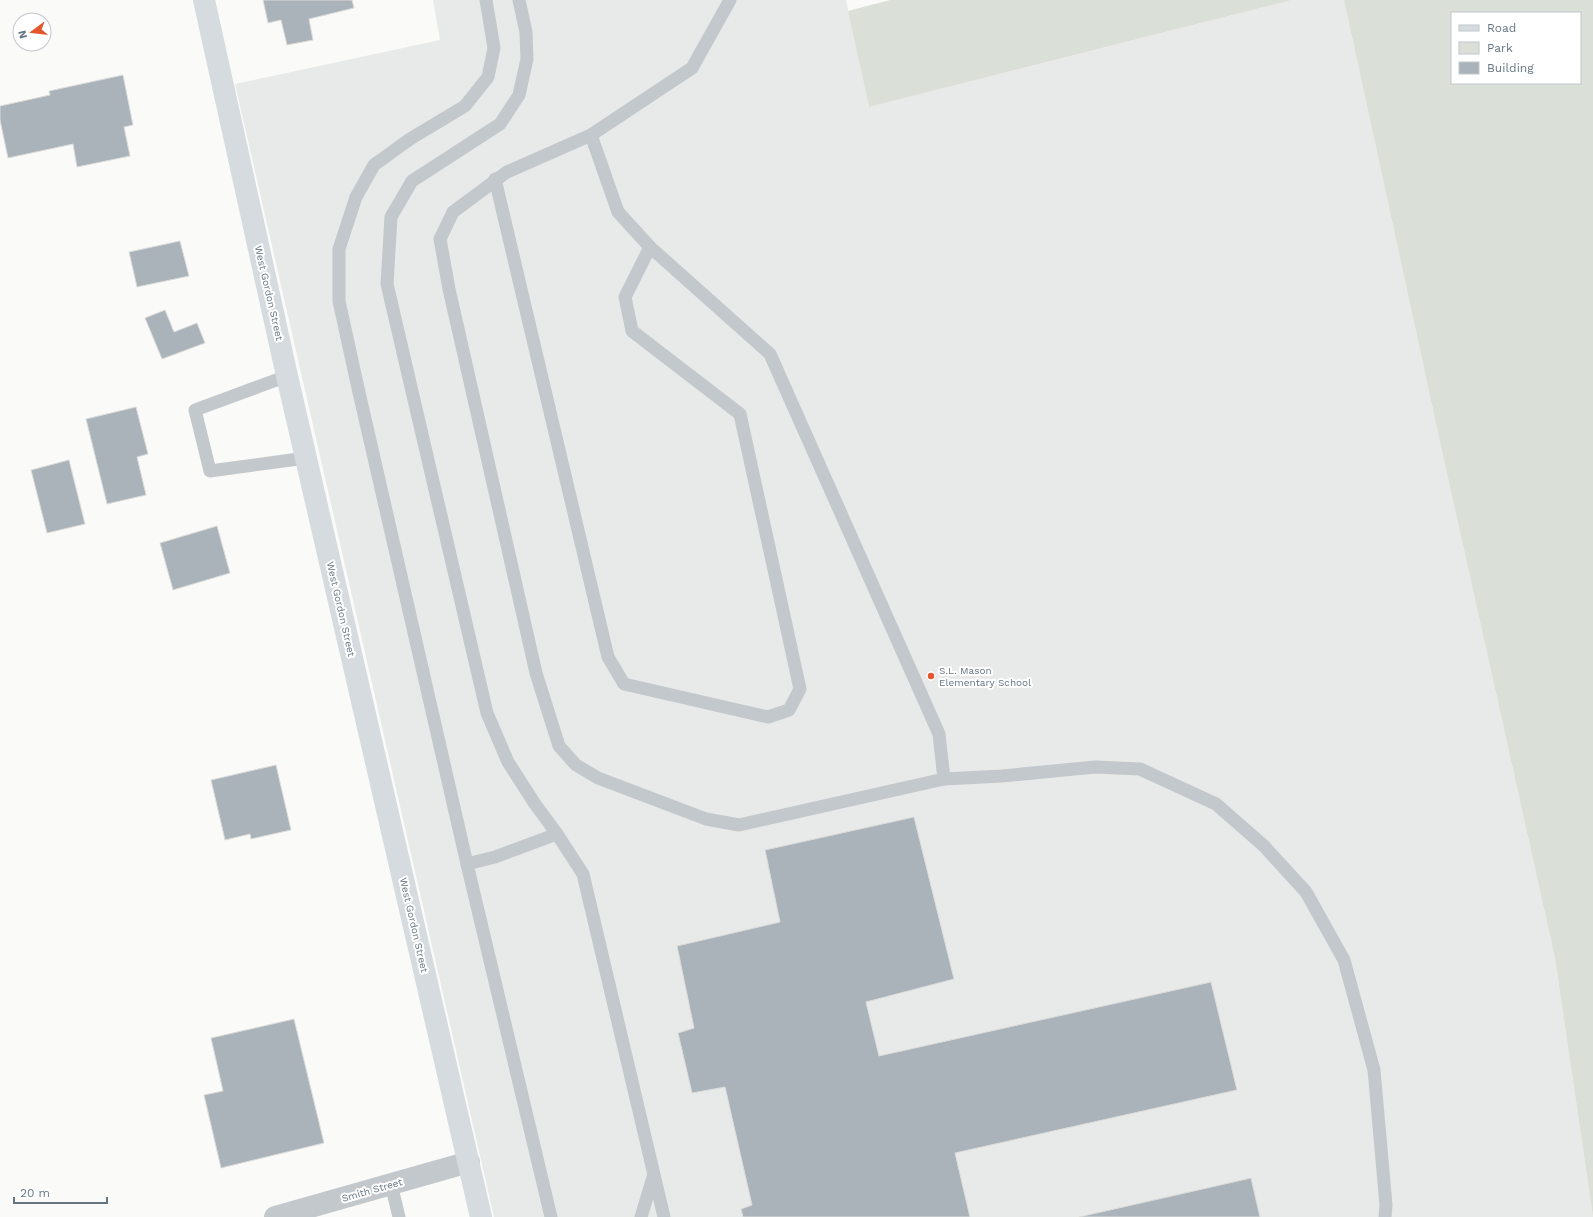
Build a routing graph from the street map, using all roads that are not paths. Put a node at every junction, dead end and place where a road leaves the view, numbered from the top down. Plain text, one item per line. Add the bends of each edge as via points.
1 (204, 0) edge
2 (486, 0) edge
3 (519, 0) edge
4 (730, 0) edge
5 (591, 135) junction
6 (495, 179) junction
7 (650, 247) junction
8 (288, 376) junction
9 (306, 458) junction
10 (944, 779) junction
11 (557, 834) junction
12 (467, 864) junction
13 (469, 1162) junction
14 (654, 1176) junction
15 (391, 1184) junction
16 (275, 1217) edge
17 (400, 1217) edge
18 (481, 1217) edge
19 (551, 1217) edge
20 (641, 1217) edge
21 (664, 1217) edge
22 (1385, 1217) edge

1 - 8 street, West Gordon Street
2 - 12 lane via 494,48 488,76 465,106 410,139 374,165 356,197 339,249 339,302
3 - 11 lane via 526,32 527,59 519,95 500,124 412,182 391,217 387,284 487,714 508,762
4 - 5 lane via 692,68
5 - 6 lane
5 - 7 lane via 618,212
6 - 7 lane via 608,657 624,684 768,717 789,710 800,689 740,414 632,331 625,297
6 - 10 lane via 452,212 440,238 449,289 536,673 559,746 576,765 598,778 706,819 739,826
7 - 10 lane via 770,354 939,734
8 - 9 street, West Gordon Street
8 - 9 lane via 195,410 210,470
9 - 13 street, West Gordon Street
10 - 22 lane via 1095,767 1140,769 1216,804 1264,846 1306,892 1344,960 1374,1070
11 - 12 lane via 495,857
11 - 14 lane via 583,874
12 - 19 lane
13 - 15 street, Smith Street
13 - 18 street, West Gordon Street
14 - 20 lane
14 - 21 lane
15 - 16 street, Smith Street
15 - 17 lane

